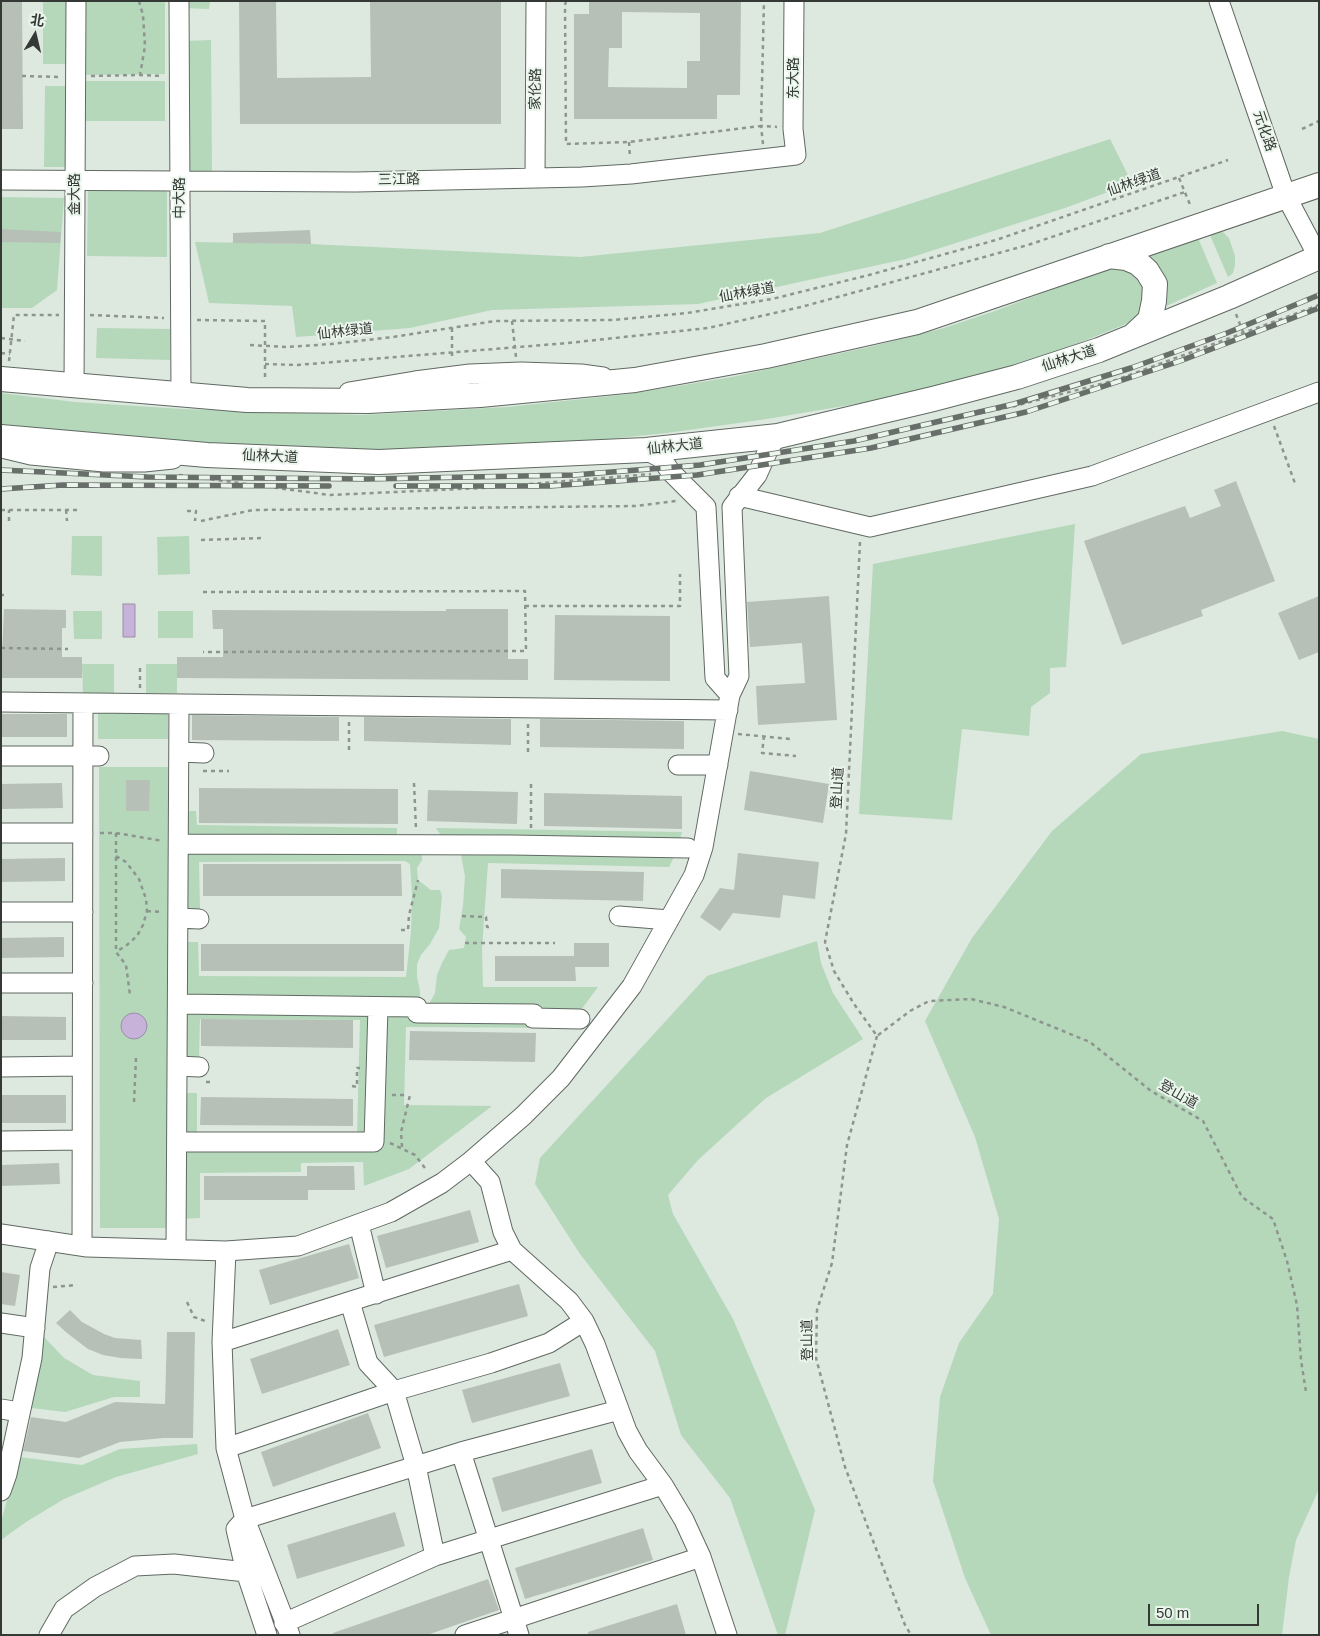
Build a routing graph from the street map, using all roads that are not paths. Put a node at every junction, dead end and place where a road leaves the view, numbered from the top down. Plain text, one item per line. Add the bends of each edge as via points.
1 (76, 1) edge
2 (179, 1) edge
3 (536, 1) edge
4 (794, 1) edge
5 (1219, 1) edge
6 (796, 155) joint
7 (535, 177) junction
8 (1, 180) edge
9 (75, 181) junction
10 (180, 181) junction
11 (1319, 185) edge
12 (1286, 196) junction
13 (1109, 256) junction
14 (1319, 258) edge
15 (1133, 336) junction
16 (5, 371) edge
17 (74, 387) junction
18 (1319, 392) edge
19 (181, 394) junction
20 (778, 436) junction
21 (1, 437) edge
22 (1, 446) edge
23 (646, 450) junction
24 (207, 455) junction
25 (738, 496) junction
26 (1, 702) edge
27 (729, 702) junction
28 (83, 703) junction
29 (179, 704) junction
30 (179, 752) junction
31 (204, 753) dead end
32 (1, 756) edge
33 (91, 756) junction
34 (678, 765) dead end
35 (718, 765) junction
36 (1, 833) edge
37 (83, 833) junction
38 (179, 844) junction
39 (688, 848) dead end
40 (1, 912) edge
41 (83, 912) junction
42 (619, 916) dead end
43 (178, 918) junction
44 (199, 918) dead end
45 (669, 920) junction
46 (1, 983) edge
47 (83, 983) junction
48 (178, 1004) junction
49 (378, 1007) junction
50 (580, 1019) dead end
51 (82, 1066) junction
52 (178, 1066) junction
53 (1, 1067) edge
54 (199, 1067) dead end
55 (82, 1140) junction
56 (1, 1141) edge
57 (177, 1142) junction
58 (471, 1161) junction
59 (359, 1224) junction
60 (1, 1234) edge
61 (48, 1241) junction
62 (82, 1246) junction
63 (176, 1249) junction
64 (226, 1250) junction
65 (512, 1250) junction
66 (376, 1294) junction
67 (350, 1302) junction
68 (584, 1321) junction
69 (1, 1323) edge
70 (35, 1328) junction
71 (222, 1342) junction
72 (394, 1391) junction
73 (1, 1409) edge
74 (619, 1410) junction
75 (20, 1412) junction
76 (226, 1448) junction
77 (461, 1452) junction
78 (416, 1466) junction
79 (663, 1486) junction
80 (1, 1491) edge
81 (245, 1519) junction
82 (489, 1539) junction
83 (435, 1556) junction
84 (701, 1557) junction
85 (246, 1572) junction
86 (517, 1627) edge
87 (287, 1629) edge
88 (49, 1635) edge
89 (267, 1635) edge
90 (465, 1635) edge
91 (727, 1635) edge

1 - 9 street, 金大路
2 - 10 street, 中大路
3 - 7 street, 家伦路
4 - 6 street, 东大路 via 793,129
5 - 12 street, 元化路
6 - 7 street, 三江路 via 631,174
7 - 10 street, 三江路 via 356,182
8 - 9 street, 三江路
9 - 10 street, 三江路
9 - 17 street, 金大路
10 - 19 street, 中大路
11 - 12 main road
12 - 13 main road
12 - 14 street, 元化路
13 - 15 main road via 1138,263 1154,284 1150,320
13 - 19 main road via 917,322 766,356 631,381 480,395 368,401 247,400
14 - 15 main road, 仙林大道
15 - 20 main road, 仙林大道 via 1016,377
16 - 17 main road
17 - 19 main road
18 - 25 street via 1092,476 870,527
20 - 23 main road, 仙林大道
20 - 25 street via 757,475
21 - 24 main road, 仙林大道
22 - 24 street via 31,455 104,462 144,462
23 - 24 main road, 仙林大道 via 379,462
23 - 27 street via 660,458 706,507 715,678
25 - 27 street via 732,507 739,676
26 - 28 street
27 - 29 street via 528,708
27 - 35 street
28 - 29 street
28 - 33 street
29 - 30 street
30 - 31 street
30 - 38 street
32 - 33 street
33 - 37 street
34 - 35 street
35 - 45 street via 703,847 694,875
36 - 37 street
37 - 41 street
38 - 39 street
38 - 43 street
40 - 41 street
41 - 47 street
42 - 45 street
43 - 44 street
43 - 48 street
45 - 58 street via 632,986 561,1078
46 - 47 street
47 - 51 street
48 - 49 street
48 - 52 street
49 - 50 street via 417,1007 417,1013 534,1014 533,1018
49 - 57 street via 374,1142
51 - 53 street
51 - 55 street
52 - 54 street
52 - 57 street
55 - 56 street
55 - 62 street
57 - 63 street
58 - 59 street via 419,1197
58 - 65 street via 490,1182 503,1232
59 - 64 street via 298,1246
59 - 66 street
60 - 61 street
61 - 62 street
61 - 70 street via 40,1268
62 - 63 street
63 - 64 street
64 - 71 street
65 - 66 street
65 - 68 street via 569,1301
66 - 67 street
67 - 71 street
67 - 72 street via 368,1362
68 - 72 street via 549,1343
68 - 74 street
69 - 70 street
70 - 75 street
71 - 76 street
72 - 76 street
72 - 78 street
73 - 75 street
74 - 77 street
74 - 79 street via 638,1451
75 - 80 street
76 - 81 street
77 - 78 street
77 - 82 street
78 - 81 street
78 - 83 street
79 - 82 street
79 - 84 street
81 - 85 street via 236,1529
81 - 87 street
82 - 83 street
82 - 86 street
83 - 87 street
84 - 86 street
84 - 91 street
85 - 88 street via 174,1564 135,1566 95,1587 64,1609
85 - 89 street
86 - 90 street

